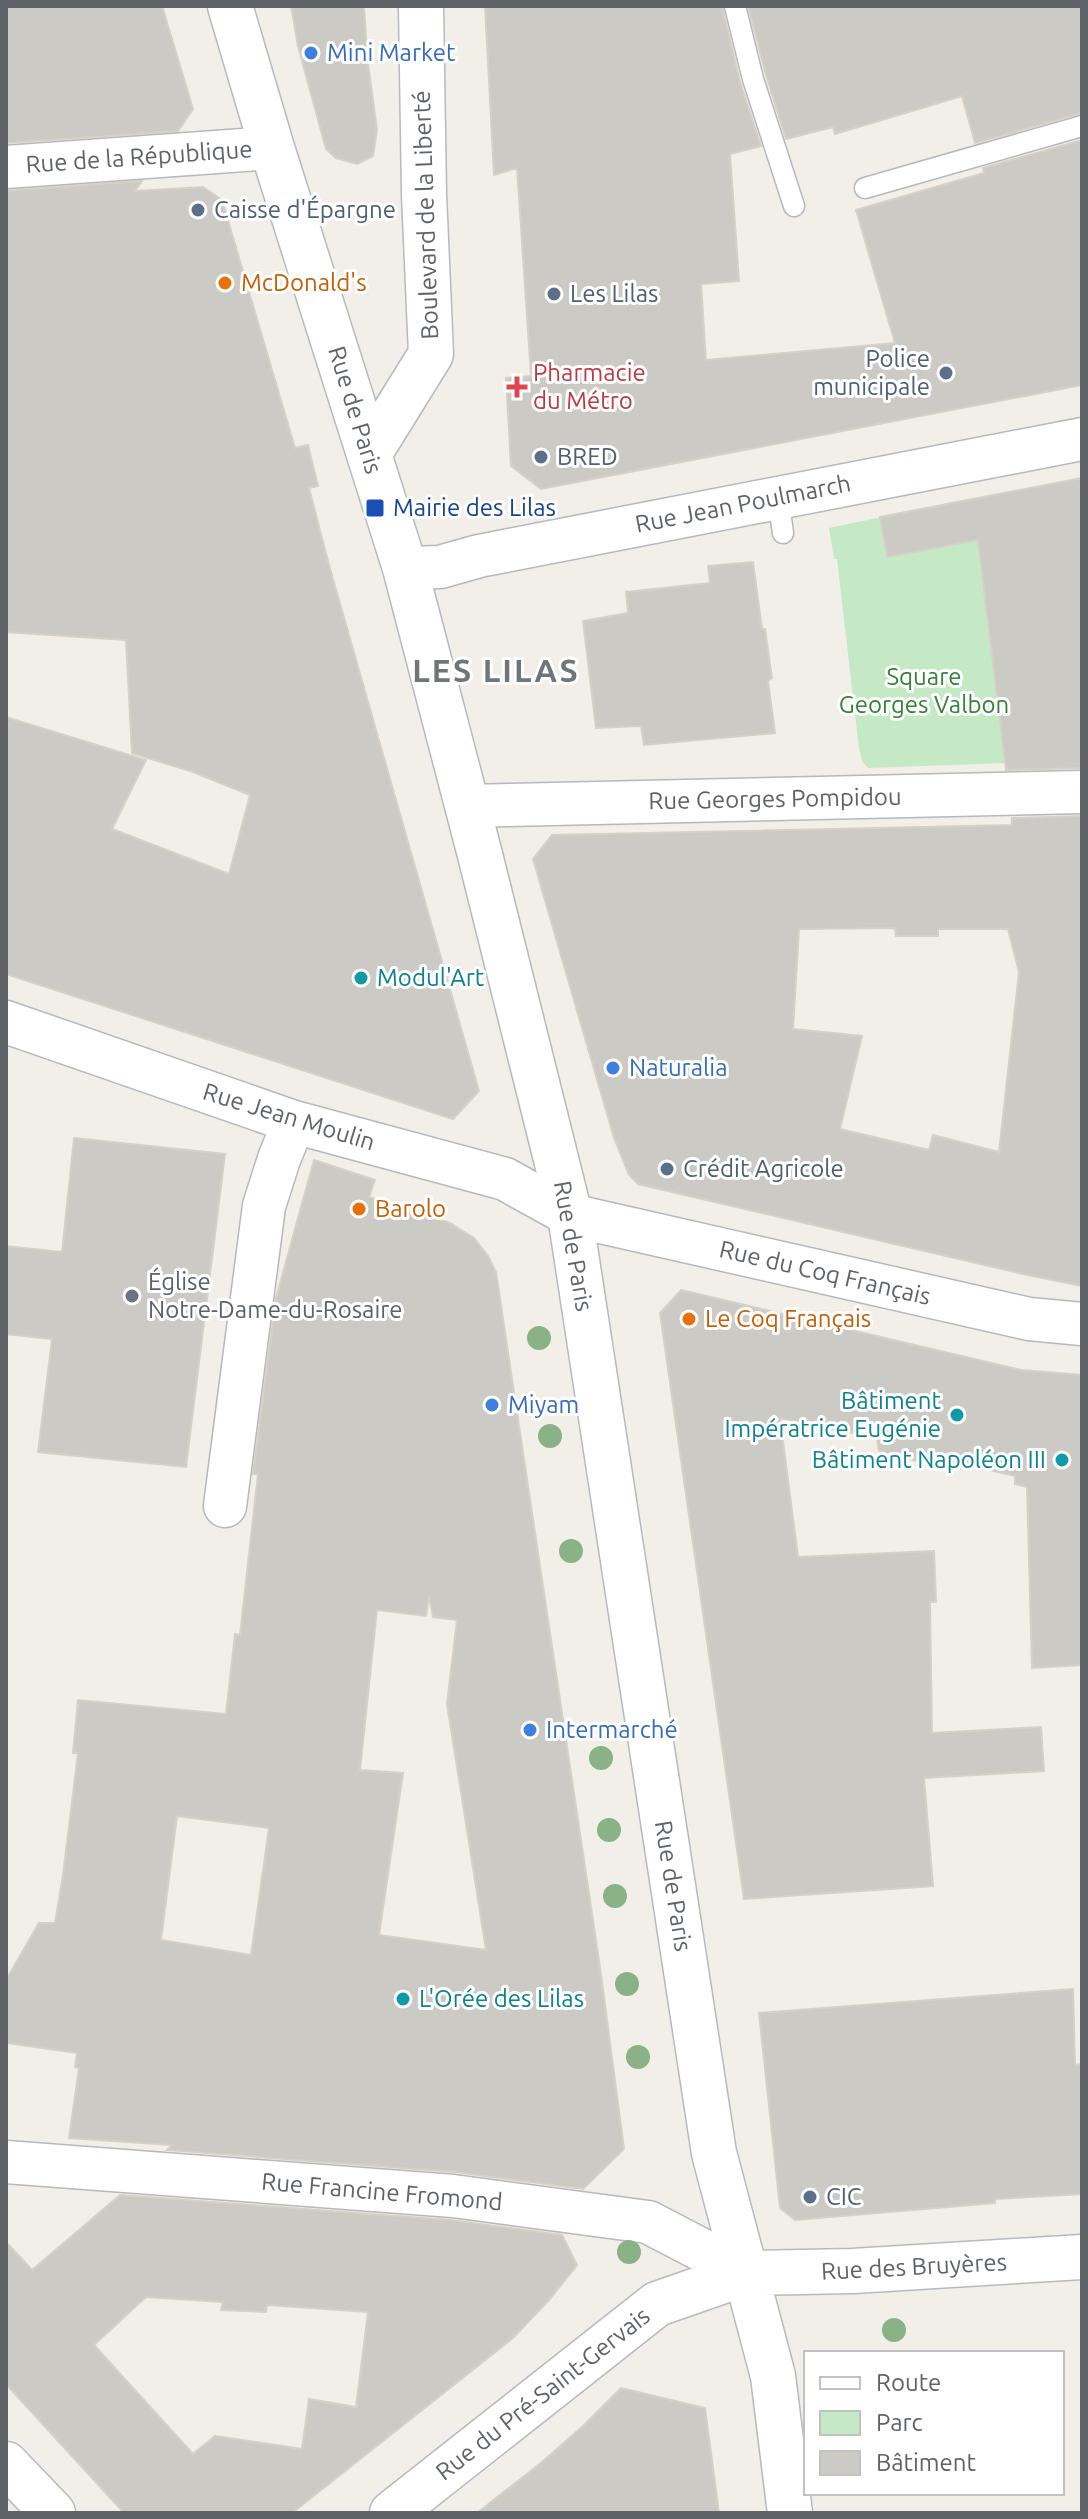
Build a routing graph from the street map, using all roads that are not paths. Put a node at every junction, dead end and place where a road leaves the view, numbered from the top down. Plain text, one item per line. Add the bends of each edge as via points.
1 (230, 6) edge
2 (421, 6) edge
3 (735, 6) edge
4 (1082, 126) edge
5 (272, 148) junction
6 (6, 167) edge
7 (865, 188) dead end
8 (794, 206) dead end
9 (1082, 439) edge
10 (369, 454) junction
11 (405, 568) junction
12 (1082, 792) edge
13 (467, 806) junction
14 (6, 1022) edge
15 (294, 1122) junction
16 (570, 1215) junction
17 (1082, 1324) edge
18 (225, 1506) dead end
19 (6, 2162) edge
20 (1082, 2257) edge
21 (746, 2273) junction
22 (6, 2464) edge
23 (53, 2513) edge
24 (392, 2513) edge
25 (790, 2513) edge

1 - 5 main road, Rue de Paris
2 - 10 main road, Boulevard de la Liberté via 431,354
3 - 8 lane
4 - 7 lane
5 - 6 street, Rue de la République
5 - 10 main road, Rue de Paris
9 - 11 street, Rue Jean Poulmarch via 780,515
10 - 11 main road, Rue de Paris
11 - 13 main road, Rue de Paris
12 - 13 street, Rue Georges Pompidou
13 - 16 main road, Rue de Paris
14 - 15 street, Rue Jean Moulin
15 - 16 street, Rue Jean Moulin via 505,1179
15 - 18 street via 264,1206
16 - 17 street, Rue du Coq Français via 1029,1319
16 - 21 main road, Rue de Paris via 714,2153
19 - 21 street, Rue Francine Fromond via 453,2196 648,2222
20 - 21 main road, Rue des Bruyères
21 - 24 main road, Rue du Pré-Saint-Gervais via 657,2304
21 - 25 main road, Rue de Paris via 773,2376
22 - 23 main road

